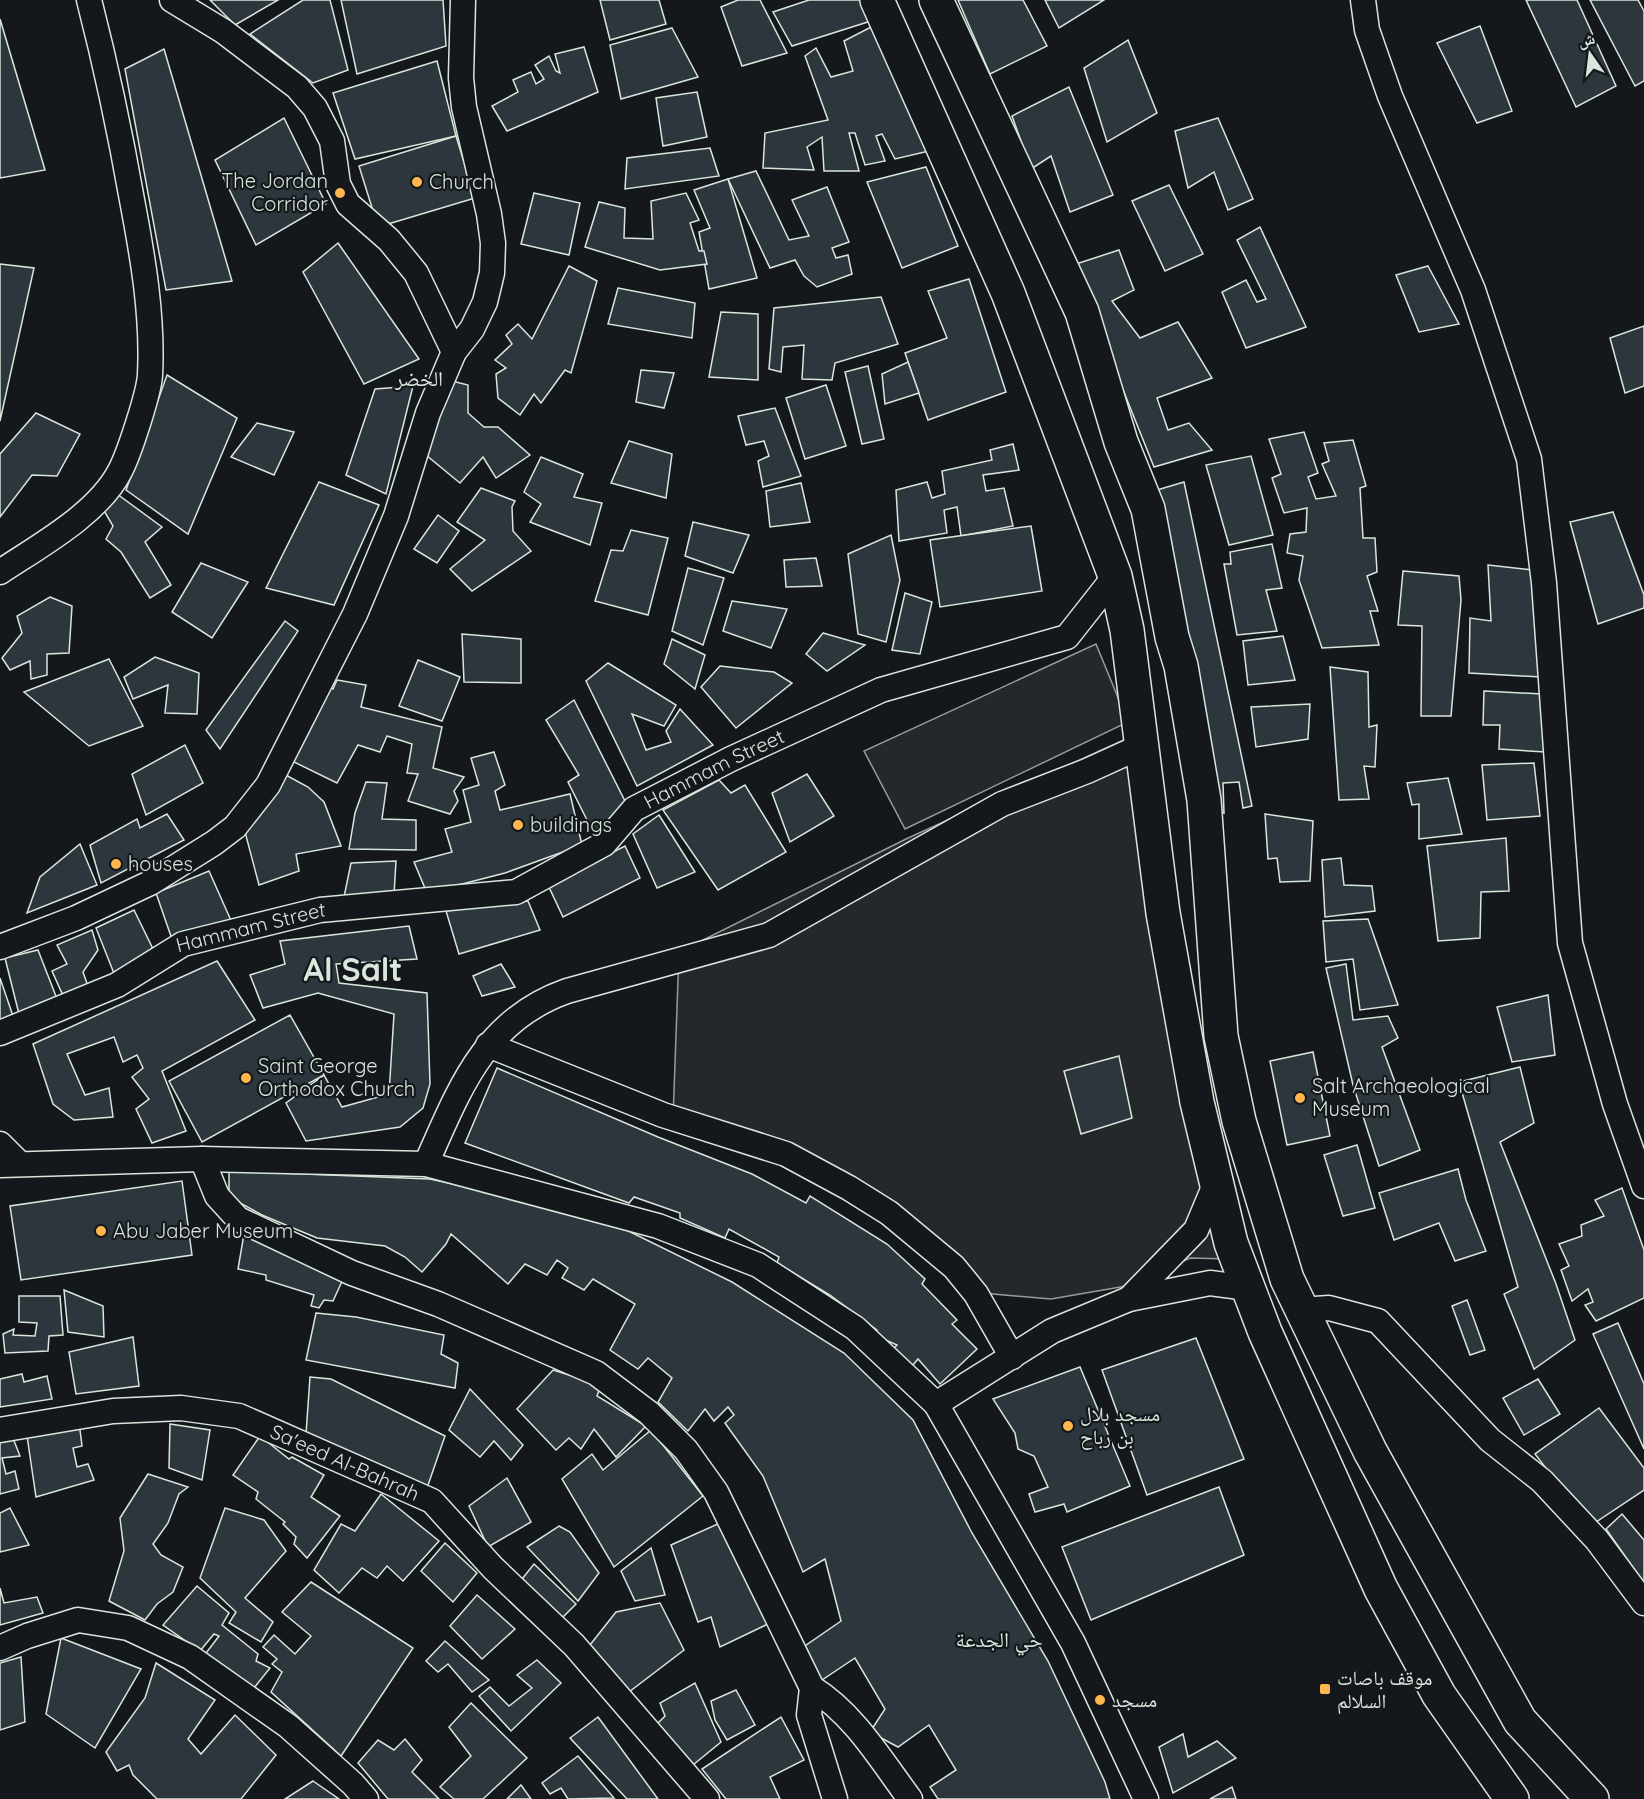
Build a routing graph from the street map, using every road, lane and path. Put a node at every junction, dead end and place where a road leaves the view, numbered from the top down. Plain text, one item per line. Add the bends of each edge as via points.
1 (89, 0) edge
2 (172, 0) edge
3 (463, 0) edge
4 (877, 0) edge
5 (936, 0) edge
6 (1363, 0) edge
7 (454, 352) junction
8 (0, 572) edge
9 (1115, 576) junction
10 (1190, 728) junction
11 (1142, 746) junction
12 (0, 947) edge
13 (0, 1033) edge
14 (488, 1045) junction
15 (0, 1144) edge
16 (202, 1159) junction
17 (10, 1164) edge
18 (426, 1164) junction
19 (1217, 1180) junction
20 (1644, 1186) edge
21 (1248, 1288) junction
22 (1129, 1299) junction
23 (1301, 1310) junction
24 (1012, 1357) junction
25 (936, 1404) junction
26 (0, 1430) edge
27 (1644, 1603) edge
28 (0, 1648) edge
29 (812, 1688) junction
30 (366, 1799) edge
31 (707, 1799) edge
32 (835, 1799) edge
33 (910, 1799) edge
34 (1146, 1799) edge
35 (1512, 1799) edge
36 (1592, 1799) edge

1 - 8 street via 111,85 139,237 150,318 150,378 120,471 98,501
2 - 7 street via 297,87 315,108 332,141 338,184 348,204 389,240 416,273
3 - 7 street via 464,107 493,243 492,273 485,302 472,329
4 - 9 main road via 1008,293
5 - 10 main road via 1082,312 1121,442 1148,509
6 - 20 street via 1366,30 1473,290 1529,459 1544,583 1569,943 1614,1104
7 - 12 street via 428,413 376,566 268,785 253,807 214,843 150,883
9 - 11 main road via 1127,630
9 - 13 street, Hammam Street via 1067,637 880,690 730,759 634,809 604,844 516,892 320,910 183,944 117,986
10 - 11 main road
10 - 23 main road via 1204,800 1221,1036 1239,1121 1287,1279
11 - 14 street via 1002,804 769,934 544,999 523,1011
11 - 19 main road via 1162,913 1197,1102
14 - 18 street
14 - 24 street via 663,1115 786,1154 849,1188 889,1213 954,1267 976,1294
15 - 17 street
16 - 17 street
16 - 18 street
16 - 29 street via 218,1196 238,1219 352,1273 438,1304 596,1373 649,1413 687,1450 716,1492
18 - 25 street via 658,1226 758,1265 855,1328
19 - 21 main road via 1230,1243
19 - 22 street via 1196,1230
21 - 22 street via 1210,1283
21 - 35 main road via 1381,1589 1439,1695
22 - 24 street via 1052,1331
23 - 27 street via 1329,1308 1378,1321 1490,1440 1542,1481 1597,1540
23 - 36 main road via 1371,1451 1520,1721
24 - 25 street
25 - 34 street via 1073,1644
26 - 31 street, Sa'eed Al-Bahrah via 113,1411 181,1408 238,1416 432,1502 493,1568 574,1645
28 - 30 street via 78,1620 128,1628 190,1657 288,1726
29 - 32 street via 809,1715
29 - 33 street via 833,1701 850,1719

